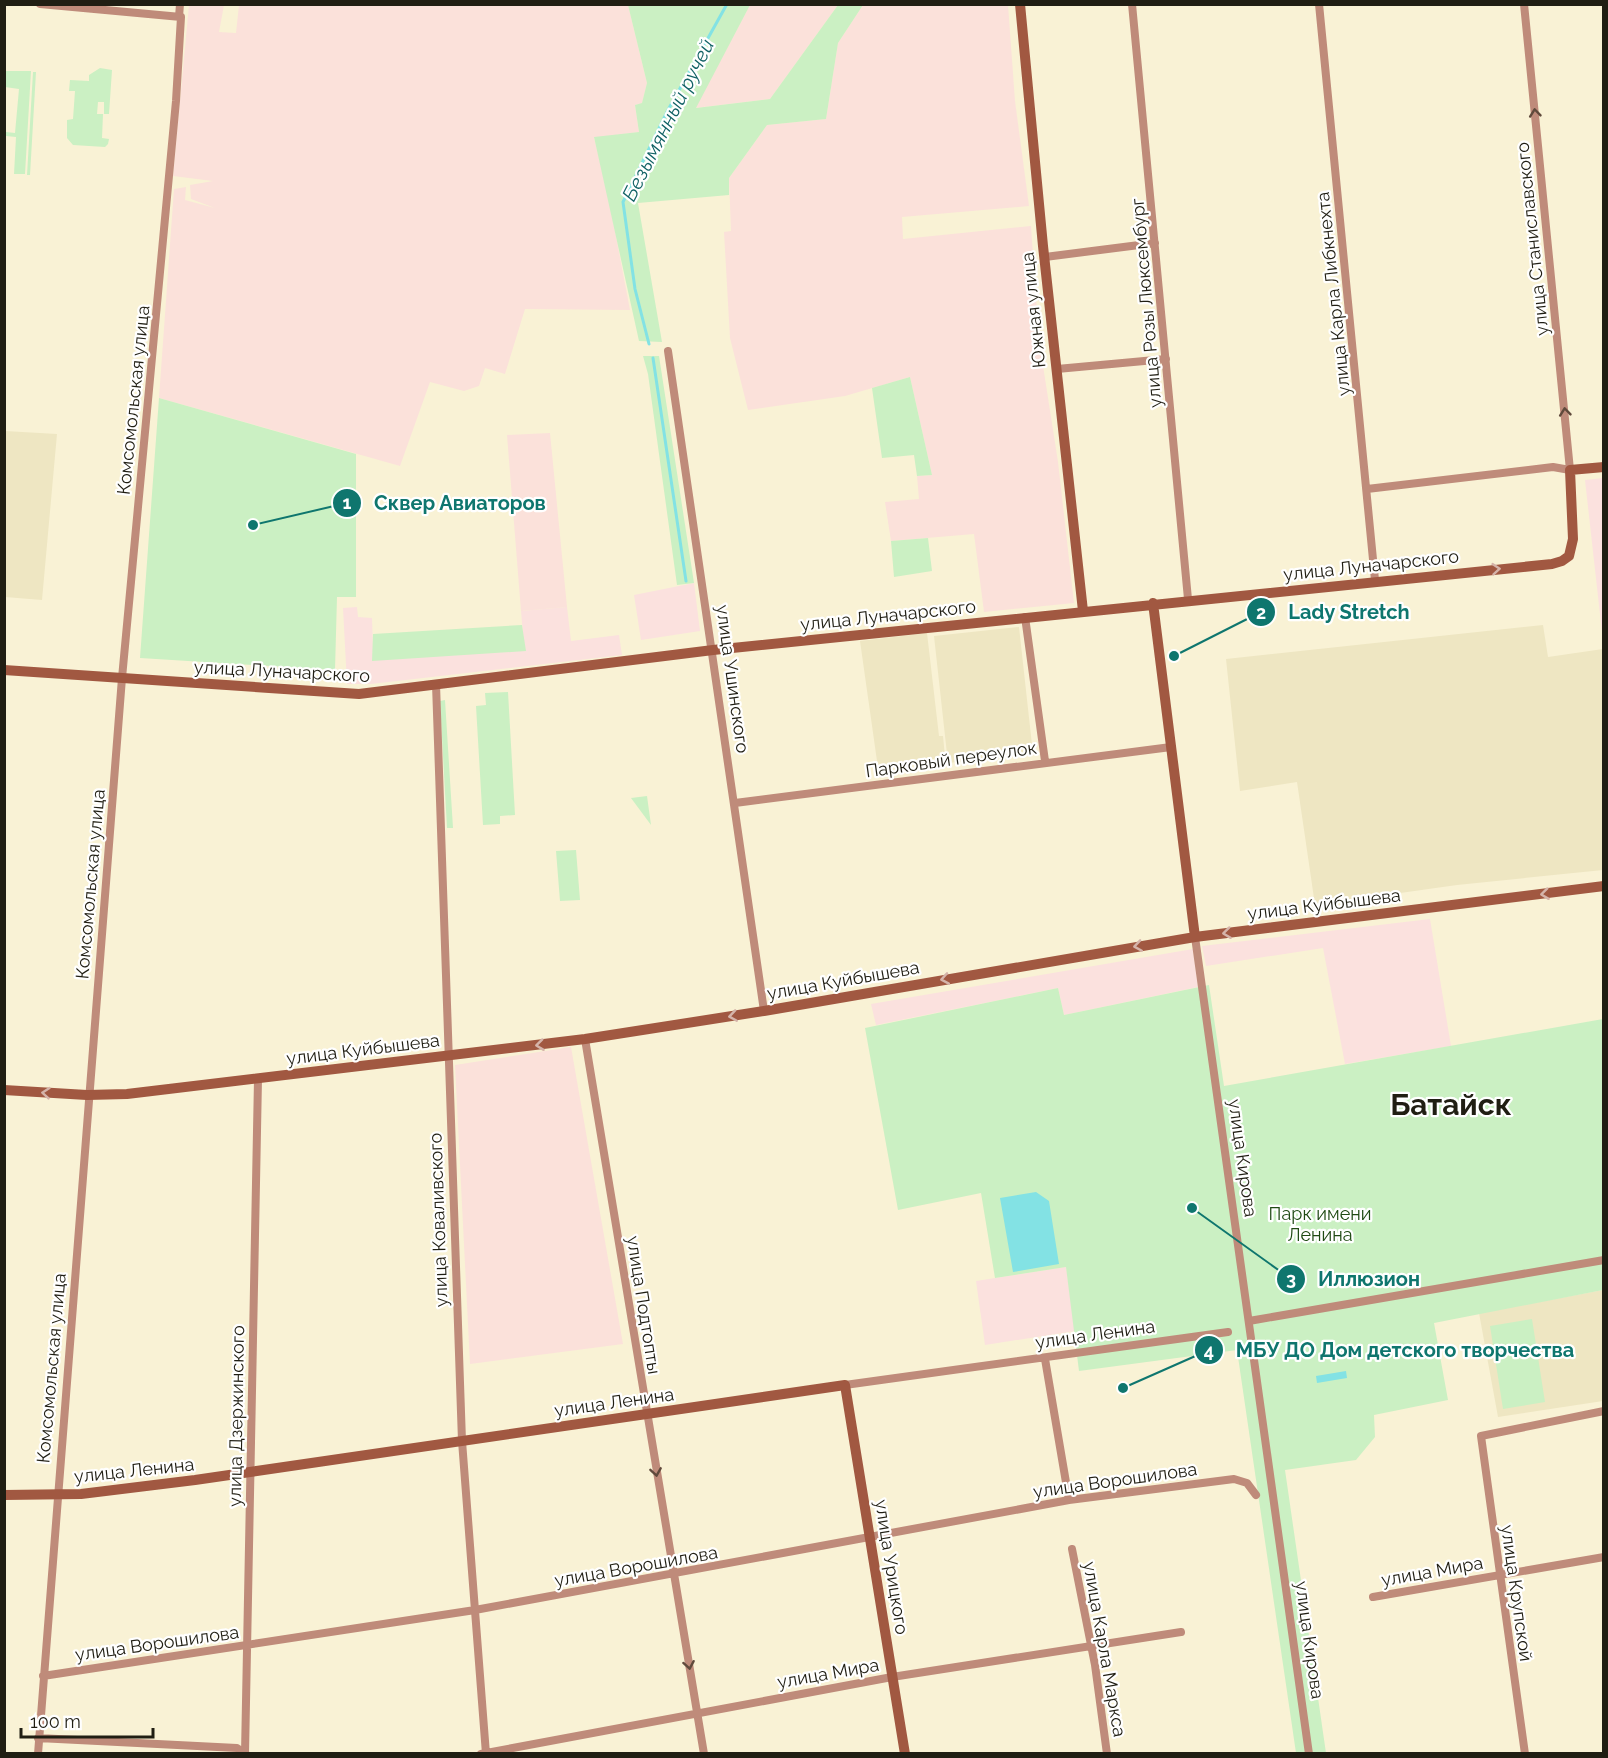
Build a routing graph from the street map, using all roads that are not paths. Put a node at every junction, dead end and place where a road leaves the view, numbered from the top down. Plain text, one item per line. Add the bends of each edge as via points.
1 (40, 4) edge
2 (180, 4) edge
3 (1020, 4) edge
4 (1132, 4) edge
5 (1319, 4) edge
6 (1524, 4) edge
7 (180, 17) junction
8 (1155, 243) junction
9 (1045, 257) junction
10 (668, 351) dead end
11 (1166, 359) junction
12 (1057, 369) junction
13 (1604, 467) edge
14 (1570, 470) junction
15 (1367, 489) junction
16 (1376, 580) junction
17 (1188, 599) junction
18 (1153, 603) junction
19 (1083, 611) junction
20 (1025, 617) junction
21 (713, 650) junction
22 (4, 670) edge
23 (122, 678) junction
24 (436, 684) junction
25 (1171, 747) junction
26 (1045, 761) junction
27 (735, 803) junction
28 (1604, 886) edge
29 (1195, 937) junction
30 (764, 1011) junction
31 (585, 1039) junction
32 (448, 1056) junction
33 (258, 1078) junction
34 (4, 1090) edge
35 (87, 1095) junction
36 (1604, 1260) edge
37 (1249, 1321) junction
38 (1228, 1332) dead end
39 (1045, 1359) junction
40 (845, 1385) junction
41 (1604, 1411) edge
42 (647, 1415) junction
43 (462, 1441) junction
44 (250, 1473) junction
45 (4, 1495) edge
46 (56, 1495) junction
47 (1256, 1495) dead end
48 (1069, 1500) junction
49 (871, 1538) junction
50 (1072, 1549) dead end
51 (1604, 1557) edge
52 (1500, 1574) junction
53 (673, 1575) junction
54 (1373, 1597) dead end
55 (475, 1610) junction
56 (1181, 1632) dead end
57 (246, 1645) junction
58 (1089, 1645) junction
59 (43, 1676) junction
60 (892, 1677) junction
61 (698, 1712) junction
62 (38, 1738) junction
63 (245, 1753) edge
64 (484, 1753) edge
65 (38, 1754) edge
66 (704, 1754) edge
67 (905, 1754) edge
68 (1107, 1754) edge
69 (1310, 1754) edge
70 (1525, 1754) edge

1 - 7 street
2 - 7 street, Комсомольская улица
3 - 9 street, Южная улица
4 - 8 street, улица Розы Люксембург
5 - 15 street, улица Карла Либкнехта
14 -> 6 street, улица Станиславского
7 - 23 street, Комсомольская улица via 171,160
8 - 9 street
8 - 11 street, улица Розы Люксембург
9 - 12 street, Южная улица
10 - 21 street, улица Ушинского
11 - 12 street
11 - 17 street, улица Розы Люксембург
12 - 19 street, Южная улица
13 - 14 street
14 - 15 street via 1553,467
16 -> 14 street, улица Луначарского via 1562,561 1569,556 1573,539
15 - 16 street, улица Карла Либкнехта
16 - 17 street, улица Луначарского
17 - 18 street, улица Луначарского
18 - 19 street, улица Луначарского
18 - 25 street, улица Кирова
19 - 20 street, улица Луначарского
20 - 21 street, улица Луначарского
20 - 26 street
21 - 24 street, улица Луначарского
21 - 27 street, улица Ушинского
22 - 23 street, улица Луначарского
23 - 24 street, улица Луначарского via 344,694
23 - 35 street, Комсомольская улица
24 - 32 street, улица Коваливского
25 - 26 street, Парковый переулок
25 - 29 street, улица Кирова
26 - 27 street, Парковый переулок
27 - 30 street, улица Ушинского
28 -> 29 street, улица Куйбышева
29 -> 30 street, улица Куйбышева
29 - 37 street, улица Кирова
30 -> 31 street, улица Куйбышева
31 -> 32 street, улица Куйбышева
31 - 42 street, улица Подтопты
32 - 33 street, улица Куйбышева
32 - 43 street, улица Коваливского
33 - 35 street, улица Куйбышева via 152,1092
33 - 44 street, улица Дзержинского
35 -> 34 street, улица Куйбышева
35 - 46 street, Комсомольская улица
36 - 37 street
37 - 69 street, улица Кирова
38 - 39 street, улица Ленина
39 - 40 street, улица Ленина
39 - 48 street
40 - 42 street, улица Ленина
40 - 49 street, улица Урицкого
41 - 52 street, улица Крупской via 1481,1436
42 - 43 street, улица Ленина
42 -> 53 street, улица Подтопты
43 - 44 street, улица Ленина
43 - 55 street, улица Коваливского
44 - 46 street, улица Ленина
44 - 57 street, улица Дзержинского
45 - 46 street, улица Ленина
46 - 59 street, Комсомольская улица
47 - 48 street, улица Ворошилова via 1247,1483 1234,1479
48 - 49 street, улица Ворошилова
49 - 53 street, улица Ворошилова
49 - 60 street, улица Урицкого
50 - 58 street, улица Карла Маркса
51 - 52 street, улица Мира
52 - 54 street, улица Мира
52 - 70 street, улица Крупской
53 - 55 street, улица Ворошилова
53 -> 61 street, улица Подтопты
55 - 57 street, улица Ворошилова
55 - 64 street, улица Коваливского
56 - 58 street, улица Мира
57 - 59 street, улица Ворошилова
57 - 63 street, улица Дзержинского
58 - 60 street, улица Мира
58 - 68 street, улица Карла Маркса
59 - 62 street, Комсомольская улица
60 - 61 street, улица Мира
60 - 67 street, улица Урицкого
61 - 64 street, улица Мира
61 - 66 street, улица Подтопты
62 - 63 street via 237,1748
62 - 65 street, Комсомольская улица

